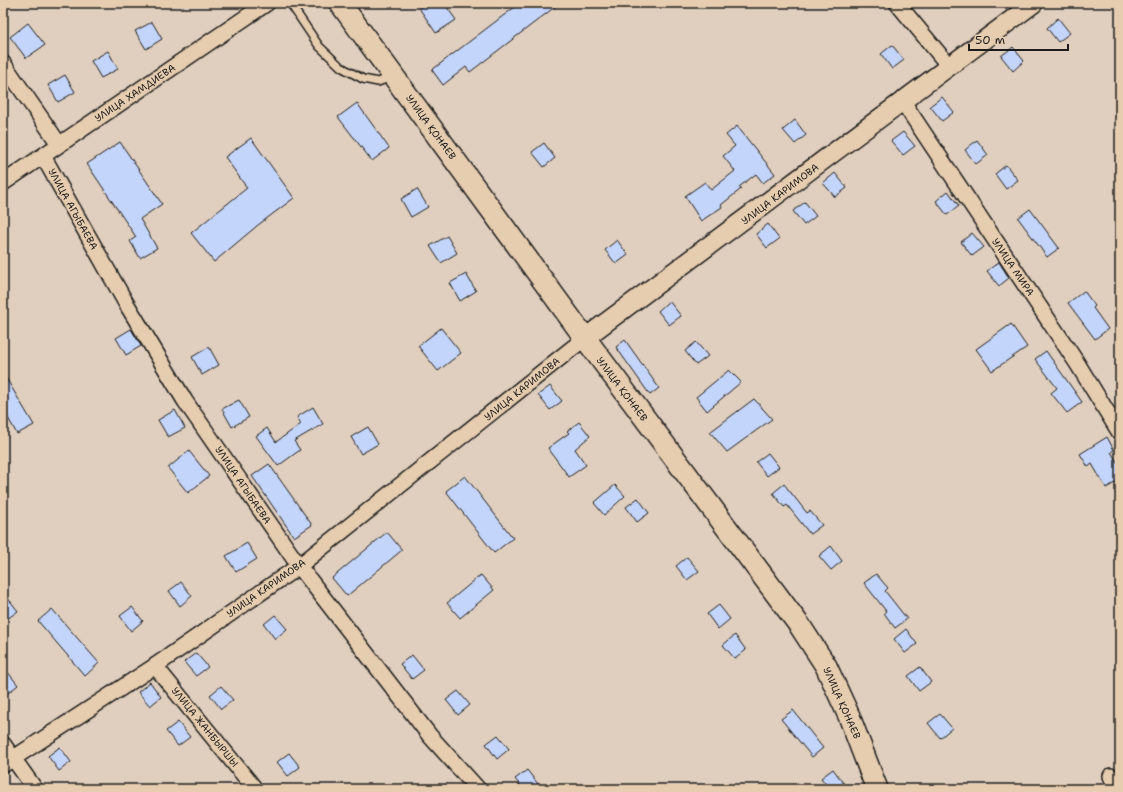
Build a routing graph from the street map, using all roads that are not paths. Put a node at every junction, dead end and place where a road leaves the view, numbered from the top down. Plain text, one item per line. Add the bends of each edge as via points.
1 (267, 3) edge
2 (290, 3) edge
3 (340, 3) edge
4 (897, 3) edge
5 (1034, 3) edge
6 (3, 64) edge
7 (949, 66) junction
8 (394, 77) junction
9 (903, 102) junction
10 (59, 144) junction
11 (43, 156) junction
12 (3, 183) edge
13 (585, 338) junction
14 (1120, 433) edge
15 (299, 566) junction
16 (155, 666) junction
17 (3, 744) edge
18 (8, 763) edge
19 (35, 789) edge
20 (255, 789) edge
21 (478, 789) edge
22 (877, 789) edge

1 - 10 street, УЛИЦА ХАМДИЕВА
2 - 8 lane via 319,46 341,67 363,79 378,82
3 - 8 main road, УЛИЦА ҚОНАЕВ
4 - 7 street
5 - 7 street, УЛИЦА КАРИМОВА
6 - 10 street
7 - 9 street, УЛИЦА КАРИМОВА
8 - 13 main road, УЛИЦА ҚОНАЕВ
9 - 13 street, УЛИЦА КАРИМОВА
9 - 14 street, УЛИЦА МИРА via 1077,363
10 - 11 street, УЛИЦА ХАМДИЕВА
11 - 12 street, УЛИЦА ХАМДИЕВА
11 - 15 street, УЛИЦА АГЫБАЕВА via 185,401
13 - 15 street, УЛИЦА КАРИМОВА
13 - 22 main road, УЛИЦА ҚОНАЕВ via 795,620 826,666 849,716
15 - 16 street, УЛИЦА КАРИМОВА
15 - 21 street, УЛИЦА АГЫБАЕВА via 430,736
16 - 18 street, УЛИЦА КАРИМОВА
16 - 20 street, УЛИЦА ЖАНБЫРШЫ
17 - 18 street
18 - 19 street

